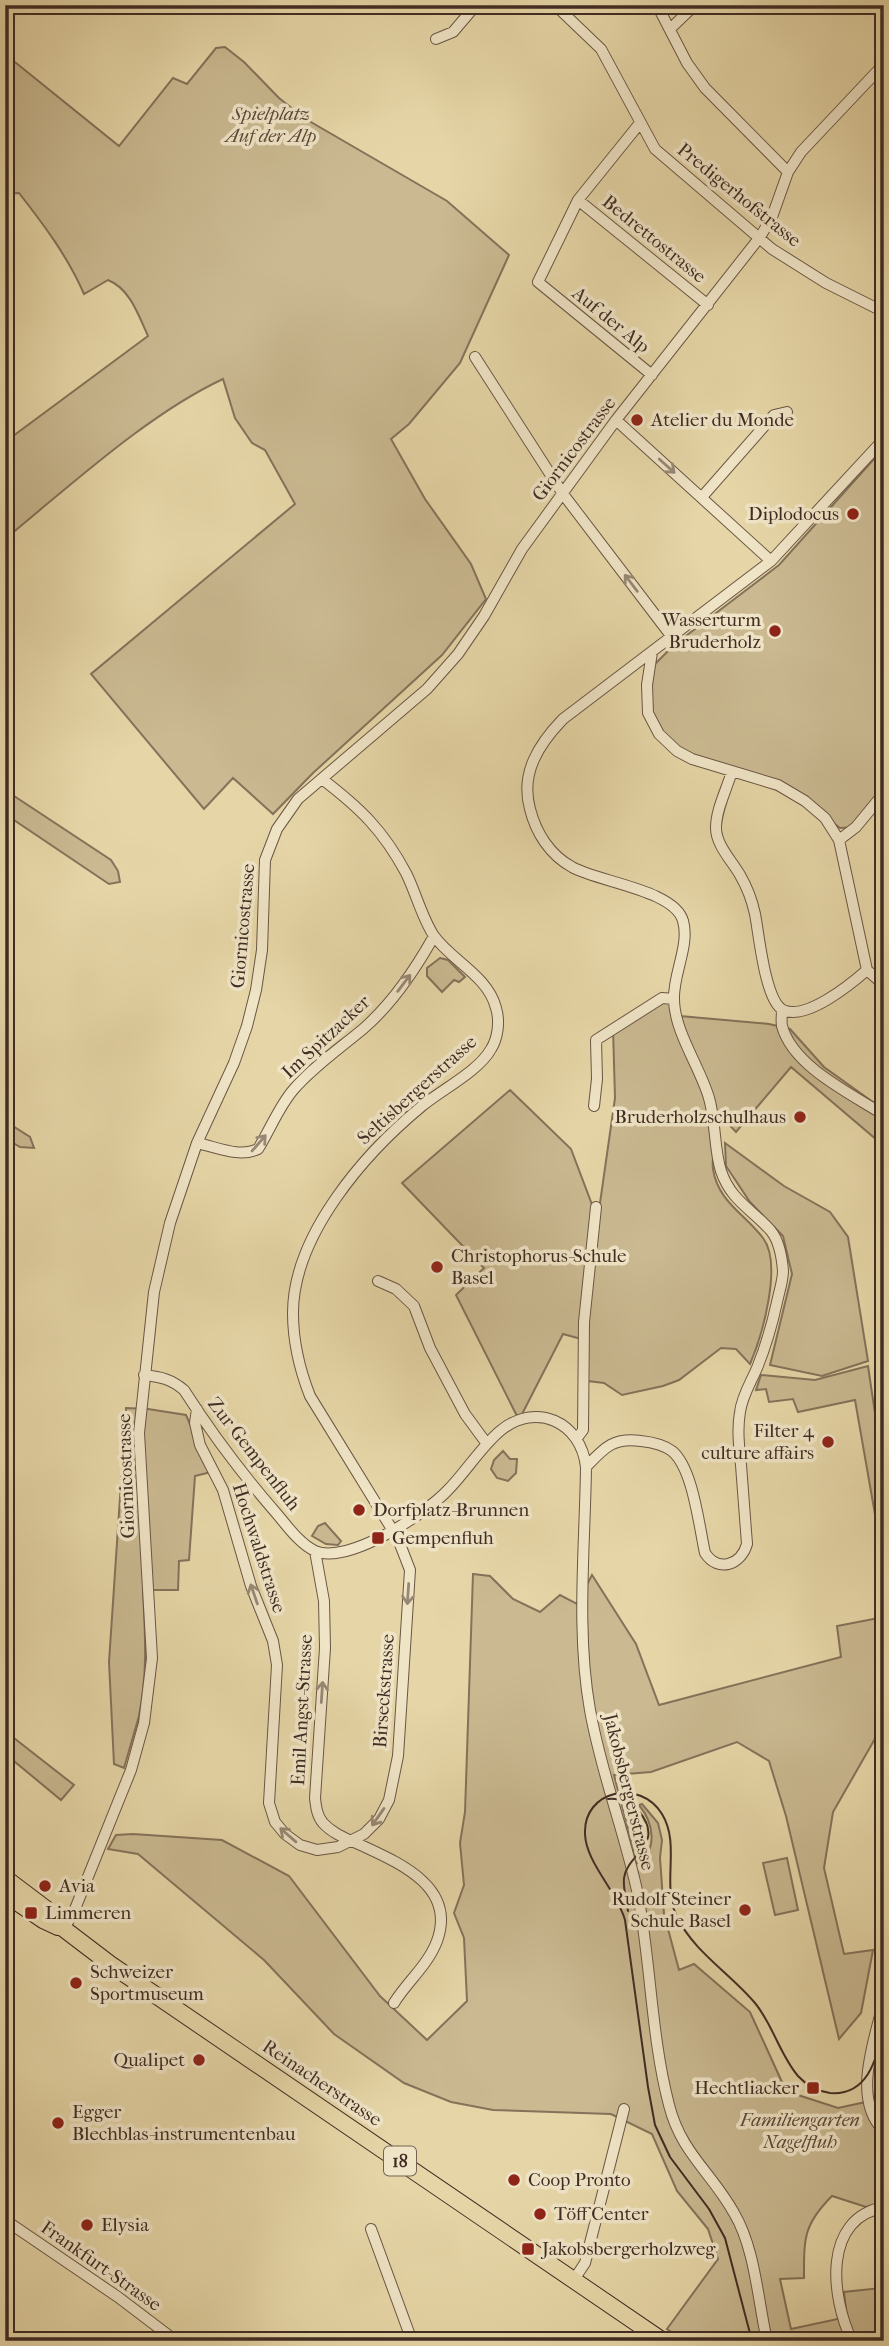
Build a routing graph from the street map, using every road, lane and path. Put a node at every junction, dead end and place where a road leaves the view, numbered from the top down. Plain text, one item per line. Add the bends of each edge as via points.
1 (476, 5) edge
2 (555, 5) edge
3 (657, 5) edge
4 (695, 5) edge
5 (670, 29) junction
6 (436, 39) dead end
7 (884, 64) edge
8 (640, 123) junction
9 (788, 172) junction
10 (578, 200) junction
11 (760, 237) junction
12 (708, 305) junction
13 (884, 312) edge
14 (475, 357) dead end
15 (652, 375) junction
16 (787, 412) dead end
17 (616, 420) junction
18 (884, 439) edge
19 (563, 494) junction
20 (702, 497) junction
21 (771, 561) junction
22 (672, 637) junction
23 (652, 652) junction
24 (732, 771) junction
25 (322, 779) junction
26 (884, 793) edge
27 (839, 840) junction
28 (434, 936) junction
29 (867, 970) junction
30 (884, 985) edge
31 (674, 999) junction
32 (782, 1010) junction
33 (594, 1106) dead end
34 (884, 1115) edge
35 (197, 1143) junction
36 (596, 1207) dead end
37 (378, 1281) dead end
38 (144, 1375) junction
39 (197, 1409) junction
40 (577, 1438) junction
41 (487, 1444) junction
42 (586, 1467) junction
43 (392, 1530) junction
44 (315, 1550) junction
45 (351, 1842) junction
46 (5, 1878) edge
47 (5, 1894) edge
48 (64, 1929) junction
49 (884, 2000) edge
50 (394, 2003) dead end
51 (624, 2109) dead end
52 (884, 2131) edge
53 (884, 2207) edge
54 (5, 2220) edge
55 (371, 2229) dead end
56 (573, 2281) junction
57 (176, 2341) edge
58 (412, 2341) edge
59 (663, 2341) edge
60 (768, 2341) edge
61 (852, 2341) edge

1 - 6 street via 453,32
2 - 8 street, Predigerhofstrasse via 601,49
3 - 5 street
4 - 5 street
5 - 9 street via 705,88
7 - 9 street, Giornicostrasse via 801,152
8 - 10 street
8 - 11 street, Predigerhofstrasse via 655,149
9 - 11 street, Giornicostrasse
10 - 12 street, Bedrettostrasse
10 - 15 street, Auf der Alp via 538,282
11 - 12 street, Giornicostrasse
11 - 13 street, Predigerhofstrasse via 826,283
12 - 15 street, Giornicostrasse
14 - 19 street
15 - 17 street, Giornicostrasse
16 - 20 street via 774,415
17 - 19 street, Giornicostrasse
17 -> 20 street
18 - 21 street
22 -> 19 street
19 - 25 street, Giornicostrasse via 522,549 457,654 427,689
20 - 21 street
21 - 22 street
22 - 23 street
23 - 24 street via 648,713 659,734 692,759
23 - 31 street via 546,737 530,770 528,802 543,840 572,867 677,908 684,921 684,940
24 - 27 street via 778,785 805,800 825,818
24 - 32 street via 715,830 749,893 762,960 774,1002
25 - 28 street, Seltisbergerstrasse via 358,806 384,836
25 - 35 street, Giornicostrasse via 298,799 277,829 265,860 256,990 234,1063
26 - 27 street
27 - 29 street
35 -> 28 street, Im Spitzacker via 238,1153 258,1149 292,1091 394,996
28 - 43 street, Seltisbergerstrasse via 486,988 496,1007 498,1030 491,1050 398,1125 352,1175 314,1236 300,1271 293,1310 298,1362 310,1395
29 - 30 street
29 - 32 street via 820,1004
31 - 33 street via 662,998 596,1040
31 - 42 street via 675,1014 709,1096 726,1185 772,1233 781,1254 783,1275 768,1340 739,1413 745,1553 731,1564 708,1558 686,1472 672,1451 625,1438 604,1448
32 - 34 street via 782,1026 805,1062
35 - 38 street, Giornicostrasse via 170,1223 154,1292
36 - 40 street via 584,1322 583,1430
37 - 41 street via 396,1289 414,1306 465,1414
38 - 39 street, Zur Gempenfluh via 174,1382
38 - 48 street, Giornicostrasse via 139,1433 152,1658 144,1723 131,1770
39 - 44 street, Zur Gempenfluh via 244,1477 295,1535
45 -> 39 street, Hochwaldstrasse via 317,1850 300,1845 275,1822 269,1803 276,1665 273,1642 251,1587 223,1490 200,1445
40 - 41 street via 562,1425 534,1416 501,1430
40 - 42 street, Jakobsbergerstrasse
41 - 43 street via 444,1494
42 - 60 street, Jakobsbergerstrasse via 584,1664 590,1711 638,1895 669,2104 688,2152 736,2214
43 - 44 street via 338,1553
43 -> 45 street, Birseckstrasse via 410,1570 398,1756 389,1800 379,1819
45 -> 44 street, Emil Angst-Strasse via 323,1823 315,1798 325,1648 324,1601
45 - 50 street, Emil Angst-Strasse via 408,1871 430,1887 441,1907 437,1941
46 - 48 main road, Reinacherstrasse / 18
47 - 48 main road, Reinacherstrasse / 18
48 - 56 main road, Reinacherstrasse / 18
49 - 52 street via 868,2078 870,2108
51 - 56 street via 584,2263
53 - 61 street via 870,2209 854,2221 841,2240 836,2263 838,2298
54 - 57 street, Frankfurt-Strasse
55 - 58 street
56 - 59 main road, Reinacherstrasse / 18

